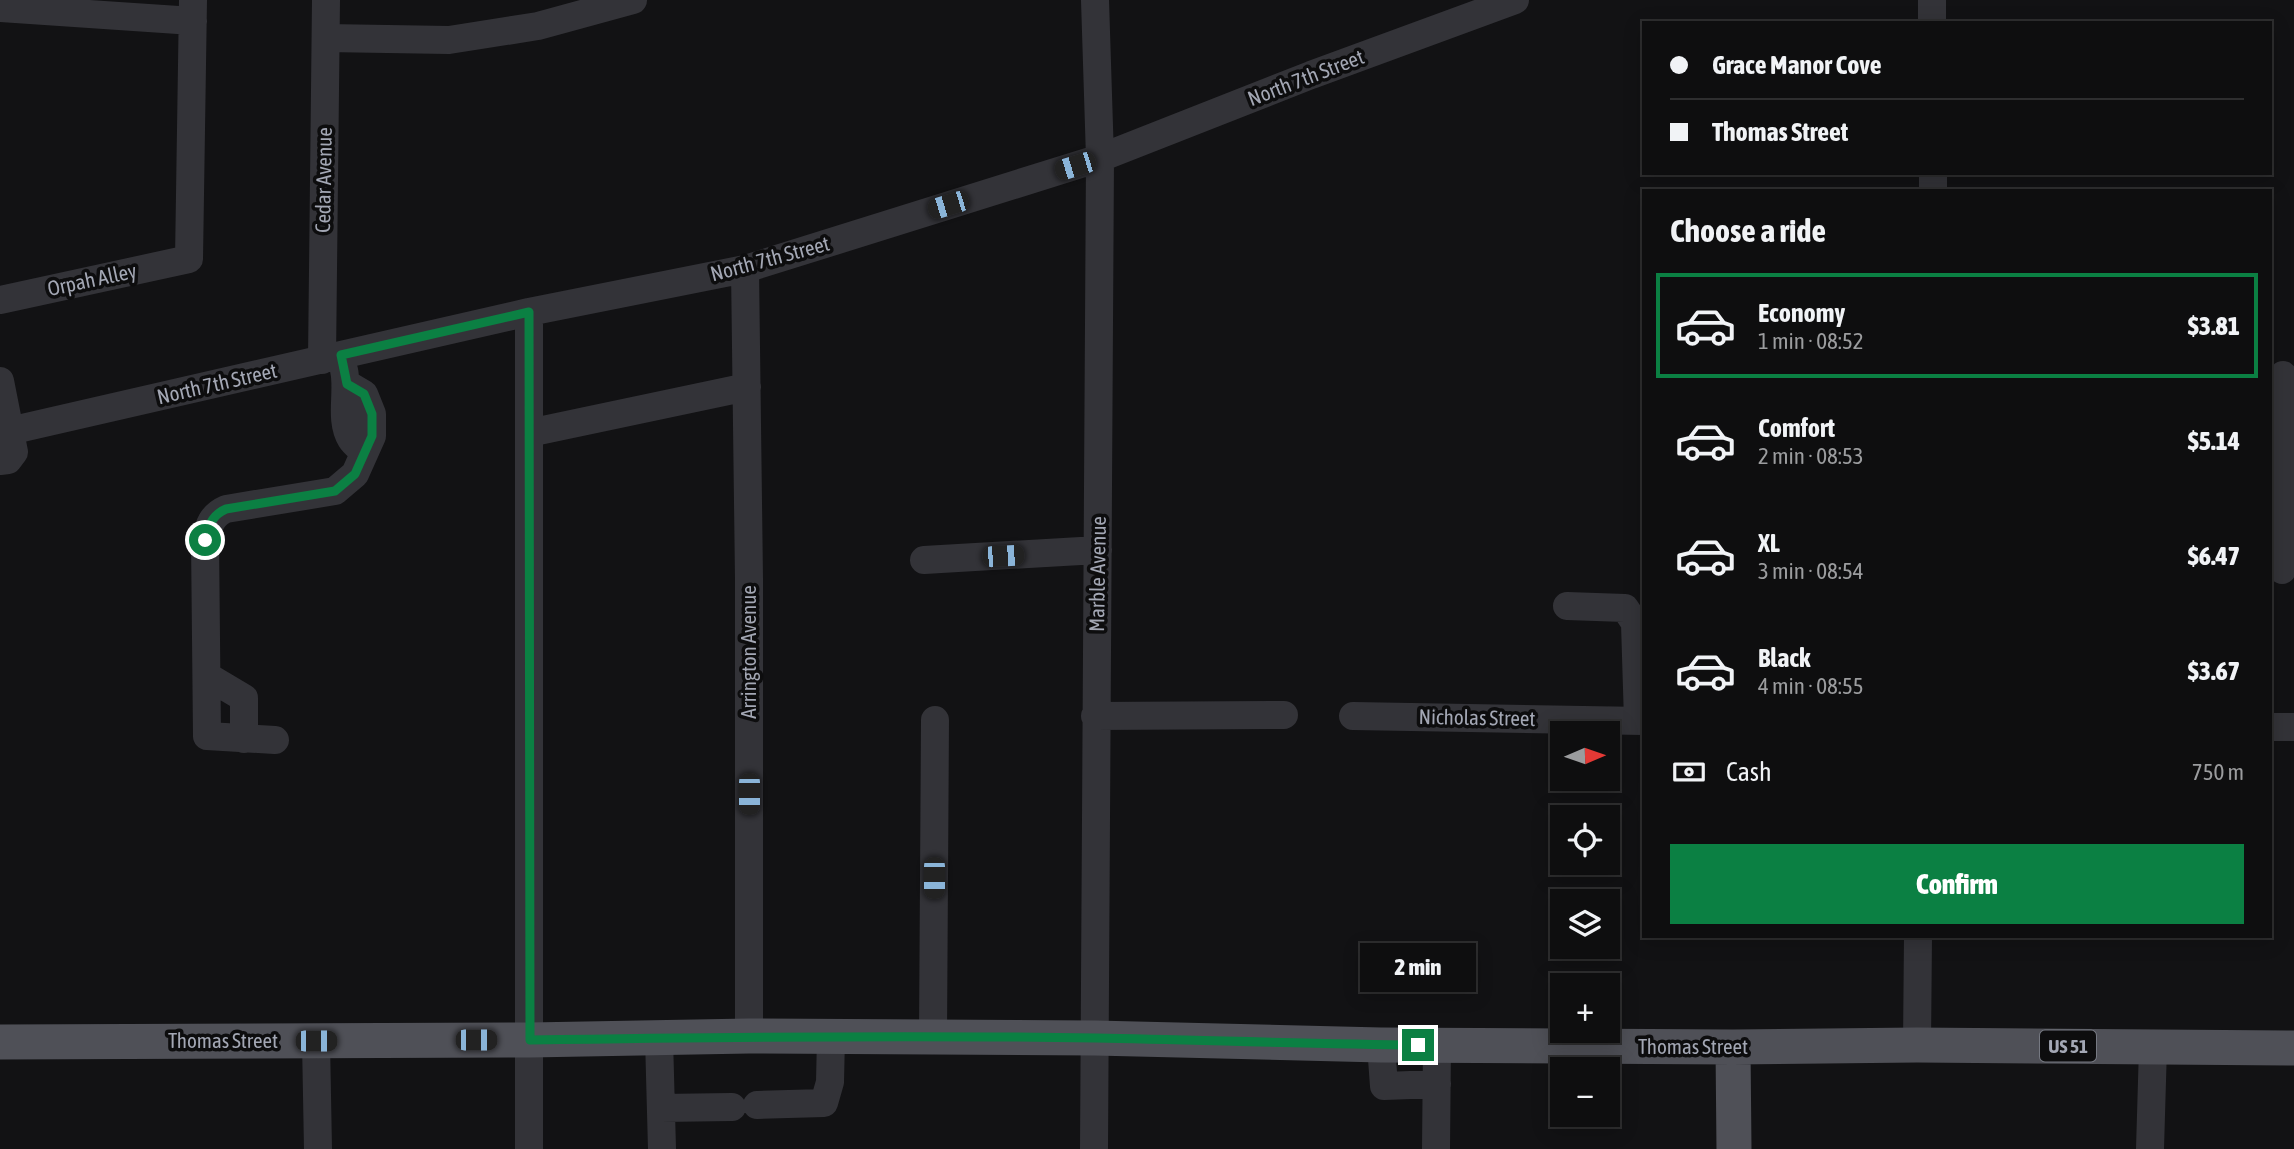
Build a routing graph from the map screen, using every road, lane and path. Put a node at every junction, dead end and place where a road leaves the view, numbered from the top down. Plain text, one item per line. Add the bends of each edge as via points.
1 (326, 0) edge
2 (633, 0) edge
3 (1095, 0) edge
4 (1515, 0) edge
5 (1932, 0) edge
6 (0, 8) edge
7 (193, 10) edge
8 (1933, 21) edge
9 (326, 38) junction
10 (1100, 158) junction
11 (745, 269) junction
12 (0, 300) edge
13 (529, 312) junction
14 (332, 357) junction
15 (2282, 374) edge
16 (0, 381) edge
17 (747, 387) junction
18 (5, 432) edge
19 (529, 433) junction
20 (0, 461) edge
21 (1098, 550) junction
22 (924, 560) dead end
23 (2282, 570) dead end
24 (1567, 606) dead end
25 (207, 676) junction
26 (1283, 715) dead end
27 (1096, 716) junction
28 (1353, 716) dead end
29 (935, 720) dead end
30 (1640, 721) edge
31 (2272, 727) edge
32 (2294, 727) edge
33 (244, 739) junction
34 (275, 740) dead end
35 (1918, 938) edge
36 (749, 1036) junction
37 (831, 1037) junction
38 (933, 1037) junction
39 (659, 1038) junction
40 (1095, 1038) junction
41 (530, 1040) junction
42 (316, 1041) junction
43 (0, 1042) edge
44 (1381, 1045) junction
45 (1437, 1045) junction
46 (1917, 1045) junction
47 (1733, 1047) junction
48 (2153, 1047) junction
49 (2294, 1048) edge
50 (1437, 1084) junction
51 (661, 1108) junction
52 (318, 1149) edge
53 (529, 1149) edge
54 (662, 1149) edge
55 (1094, 1149) edge
56 (1436, 1149) edge
57 (1734, 1149) edge
58 (2150, 1149) edge

1 - 9 street, Cedar Avenue
2 - 9 street via 538,26 449,40
3 - 10 street, Marble Avenue
4 - 10 street, North 7th Street
5 - 8 street
6 - 7 street
7 - 12 street, Orpah Alley via 189,259
9 - 14 street, Cedar Avenue
10 - 11 street, North 7th Street
10 - 21 street, Marble Avenue
11 - 13 street, North 7th Street
11 - 17 street, Arrington Avenue
13 - 14 street, North 7th Street
13 - 19 street
14 - 18 street, North 7th Street
14 - 25 street, Cedar Avenue via 347,384 344,402 351,438 364,452 355,474 335,491 216,514 205,540
15 - 23 street
16 - 18 street
17 - 19 street
17 - 36 street, Arrington Avenue
18 - 20 street via 14,452
19 - 41 street
21 - 22 street
21 - 27 street, Marble Avenue
24 - 30 street via 1625,608 1635,623
25 - 33 street via 244,698
25 - 33 street via 207,736
26 - 27 street
27 - 40 street, Marble Avenue
28 - 30 street, Nicholas Street
29 - 38 street
31 - 32 street
33 - 34 street
35 - 46 street
36 - 37 main road, Thomas Street / US 51
36 - 39 main road, Thomas Street / US 51
37 - 38 main road, Thomas Street / US 51
37 - 51 street via 831,1083 824,1103
38 - 40 main road, Thomas Street / US 51
39 - 41 main road, Thomas Street / US 51
39 - 51 street
40 - 44 main road, Thomas Street / US 51
40 - 55 street, Marble Avenue
41 - 42 main road, Thomas Street / US 51
41 - 53 street
42 - 43 main road, Thomas Street / US 51
42 - 52 street
44 - 45 main road, Thomas Street / US 51
44 - 50 street via 1384,1086
45 - 47 main road, Thomas Street / US 51
45 - 50 street
46 - 47 main road, Thomas Street / US 51
46 - 48 main road, Thomas Street / US 51
47 - 57 main road
48 - 49 main road, Thomas Street / US 51
48 - 58 street
50 - 56 street
51 - 54 street

